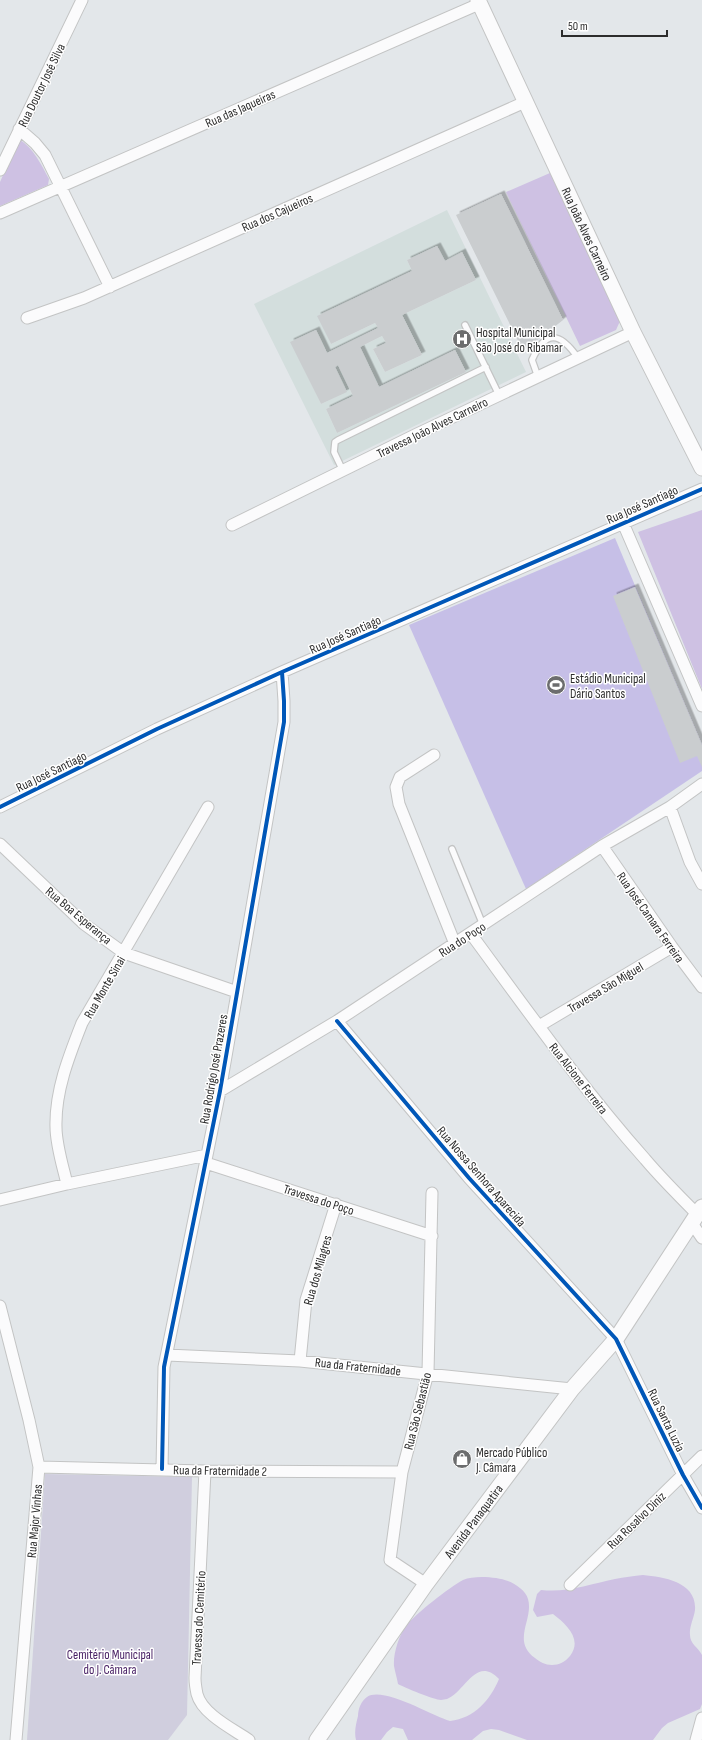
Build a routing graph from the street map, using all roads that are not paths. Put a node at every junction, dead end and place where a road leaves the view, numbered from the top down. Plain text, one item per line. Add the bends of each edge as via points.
1 (82, 0) edge
2 (479, 2) edge
3 (525, 102) junction
4 (19, 129) junction
5 (0, 170) edge
6 (61, 186) junction
7 (0, 213) edge
8 (110, 287) junction
9 (27, 318) dead end
10 (465, 325) dead end
11 (633, 332) junction
12 (578, 358) junction
13 (486, 367) junction
14 (538, 377) junction
15 (500, 395) junction
16 (702, 466) edge
17 (343, 471) junction
18 (702, 489) edge
19 (623, 523) junction
20 (232, 525) dead end
21 (282, 672) junction
22 (702, 706) edge
23 (434, 755) dead end
24 (702, 784) edge
25 (0, 807) edge
26 (208, 807) dead end
27 (670, 807) junction
28 (0, 844) edge
29 (602, 846) junction
30 (452, 849) dead end
31 (702, 884) edge
32 (483, 926) junction
33 (471, 934) junction
34 (455, 944) junction
35 (672, 947) junction
36 (124, 953) junction
37 (702, 987) edge
38 (237, 992) junction
39 (337, 1021) junction
40 (539, 1026) junction
41 (220, 1091) junction
42 (207, 1159) junction
43 (66, 1184) junction
44 (432, 1193) dead end
45 (0, 1200) edge
46 (336, 1204) junction
47 (697, 1214) edge
48 (432, 1236) junction
49 (702, 1238) edge
50 (0, 1306) edge
51 (616, 1339) junction
52 (166, 1354) junction
53 (300, 1361) junction
54 (428, 1373) junction
55 (572, 1389) junction
56 (702, 1456) edge
57 (38, 1467) junction
58 (162, 1469) junction
59 (206, 1471) junction
60 (402, 1472) junction
61 (683, 1475) junction
62 (702, 1508) edge
63 (426, 1584) junction
64 (570, 1585) dead end
65 (702, 1718) edge
66 (16, 1740) edge
67 (249, 1740) edge
68 (317, 1740) edge
69 (696, 1740) edge

1 - 4 street, Rua Doutor José Silva
2 - 3 main road, Rua João Alves Carneiro
2 - 6 street, Rua das Jaqueiras
3 - 8 street, Rua dos Cajueiros
3 - 11 main road, Rua João Alves Carneiro
4 - 5 street, Rua Doutor José Silva
4 - 6 street via 46,155
6 - 7 street, Rua das Jaqueiras
6 - 8 street
8 - 9 street, Rua dos Cajueiros via 65,306
10 - 13 lane
11 - 12 street, Travessa João Alves Carneiro
11 - 16 main road, Rua João Alves Carneiro
12 - 14 street, Travessa João Alves Carneiro
12 - 14 lane via 563,340 548,338 539,346 532,360
13 - 15 lane
13 - 17 lane via 335,442 334,452
14 - 15 street, Travessa João Alves Carneiro
15 - 17 street, Travessa João Alves Carneiro
17 - 20 street, Travessa João Alves Carneiro
18 - 19 street, Rua José Santiago
19 - 21 street, Rua José Santiago
19 - 22 street
21 - 25 street, Rua José Santiago via 157,729
21 - 38 street, Rua Rodrigo José Prazeres via 284,722
23 - 34 street via 400,777 396,787 398,804
24 - 27 street, Rua do Poço
26 - 36 street, Rua Monte Sinai
27 - 29 street, Rua do Poço
27 - 31 street via 690,862
28 - 36 street, Rua Boa Esperança via 84,924
29 - 32 street, Rua do Poço
29 - 35 street, Rua José Camara Ferreira
30 - 32 lane
32 - 33 street, Rua do Poço
33 - 34 street, Rua do Poço
33 - 40 street, Rua Alcione Ferreira
34 - 39 street, Rua do Poço
35 - 37 street, Rua José Camara Ferreira
35 - 40 street, Travessa São Miguel
36 - 38 street, Rua Boa Esperança
36 - 43 street, Rua Monte Sinai via 82,1024 60,1090 56,1128
38 - 41 street, Rua Rodrigo José Prazeres
39 - 41 street, Rua do Poço
39 - 51 street, Rua Nossa Senhora Aparecida via 469,1178
40 - 47 street, Rua Alcione Ferreira via 645,1160
41 - 42 street, Rua Rodrigo José Prazeres
42 - 43 street, Travessa do Poço
42 - 46 street, Travessa do Poço
42 - 52 street, Rua Rodrigo José Prazeres
43 - 45 street, Travessa do Poço
44 - 48 street, Rua São Sebastião
46 - 48 street, Travessa do Poço
46 - 53 street, Rua dos Milagres via 306,1300
47 - 49 street, Rua Alcione Ferreira
47 - 51 main road, Avenida Panaquatira
48 - 54 street, Rua São Sebastião
50 - 57 street, Rua Major Vinhas via 29,1420
51 - 55 main road, Avenida Panaquatira
51 - 61 street, Rua Santa Luzia
52 - 53 street, Rua da Fraternidade
52 - 58 street, Rua Rodrigo José Prazeres via 162,1396
53 - 54 street, Rua da Fraternidade
54 - 55 street, Rua da Fraternidade
54 - 60 street, Rua São Sebastião
55 - 63 main road, Avenida Panaquatira
56 - 61 street, Rua Rosalvo Diniz
57 - 58 street, Rua da Fraternidade 2
57 - 66 street, Rua Major Vinhas
58 - 59 street, Rua da Fraternidade 2
59 - 60 street, Rua da Fraternidade 2
59 - 67 street, Travessa do Cemitério via 194,1678 197,1695 204,1707 218,1720
60 - 63 street, Rua São Sebastião via 390,1560
61 - 62 street, Rua Santa Luzia
61 - 64 street, Rua Rosalvo Diniz
63 - 68 main road, Avenida Panaquatira
65 - 69 street

